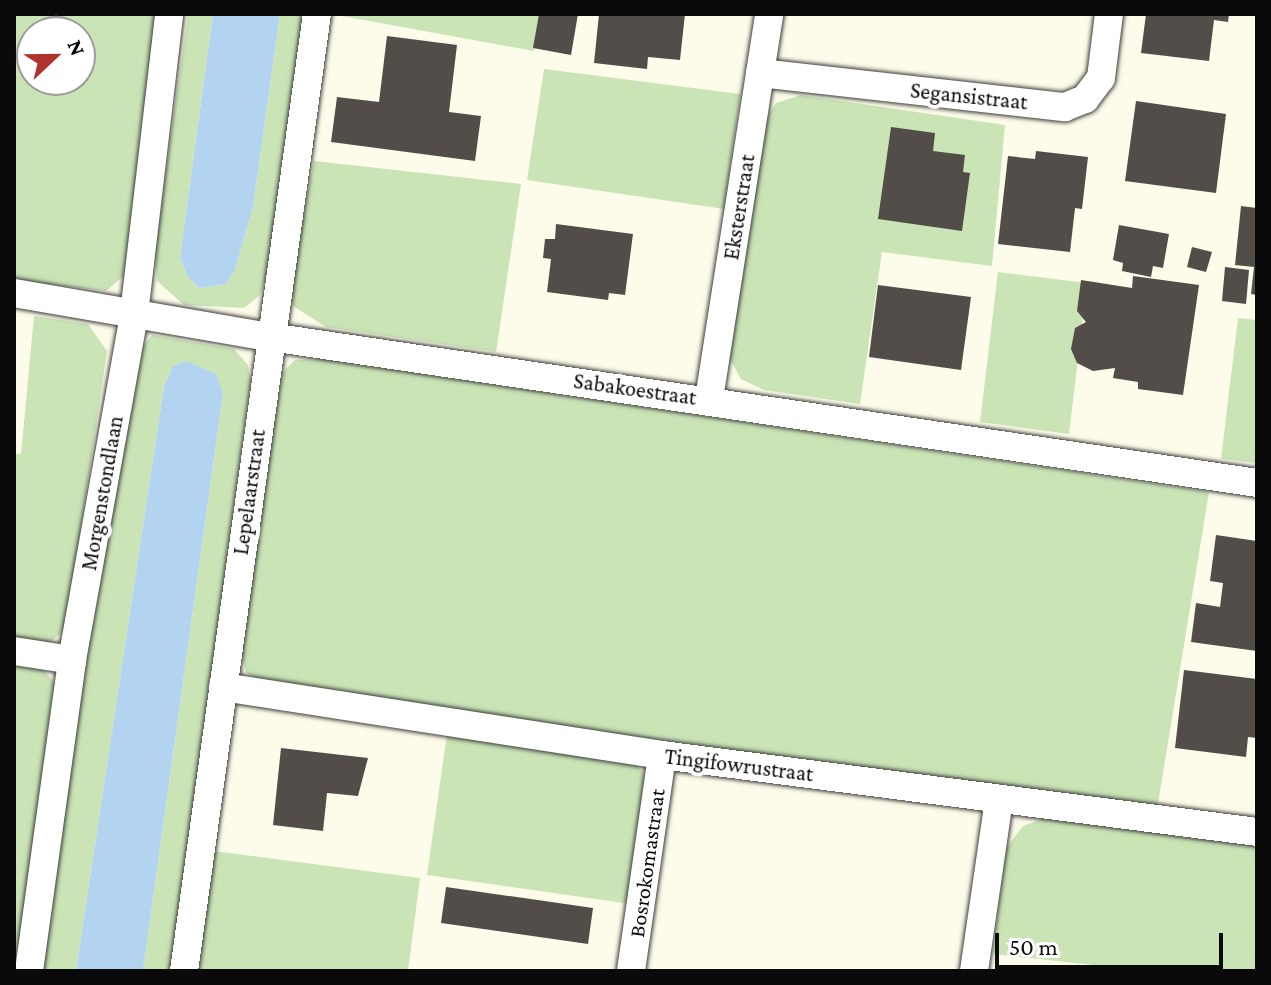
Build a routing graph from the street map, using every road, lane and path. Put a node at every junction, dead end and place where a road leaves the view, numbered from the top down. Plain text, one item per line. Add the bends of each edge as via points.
1 (169, 14) edge
2 (317, 14) edge
3 (769, 14) edge
4 (1109, 14) edge
5 (760, 73) junction
6 (14, 293) edge
7 (134, 314) junction
8 (270, 337) junction
9 (709, 399) junction
10 (1257, 483) edge
11 (14, 651) edge
12 (72, 660) junction
13 (223, 687) junction
14 (662, 755) junction
15 (999, 799) junction
16 (1257, 832) edge
17 (29, 971) edge
18 (184, 971) edge
19 (631, 971) edge
20 (974, 971) edge

1 - 7 street, Morgenstondlaan
2 - 8 street, Lepelaarstraat
3 - 5 street, Eksterstraat
4 - 5 street, Segansistraat via 1101,78 1085,99 1065,107
5 - 9 street, Eksterstraat
6 - 7 street, Sabakoestraat
7 - 8 street, Sabakoestraat
7 - 12 street, Morgenstondlaan
8 - 9 street, Sabakoestraat
8 - 13 street, Lepelaarstraat
9 - 10 street, Sabakoestraat
11 - 12 street
12 - 17 street, Morgenstondlaan
13 - 14 street, Tingifowrustraat
13 - 18 street, Lepelaarstraat
14 - 15 street, Tingifowrustraat
14 - 19 street, Bosrokomastraat
15 - 16 street, Tingifowrustraat
15 - 20 street

